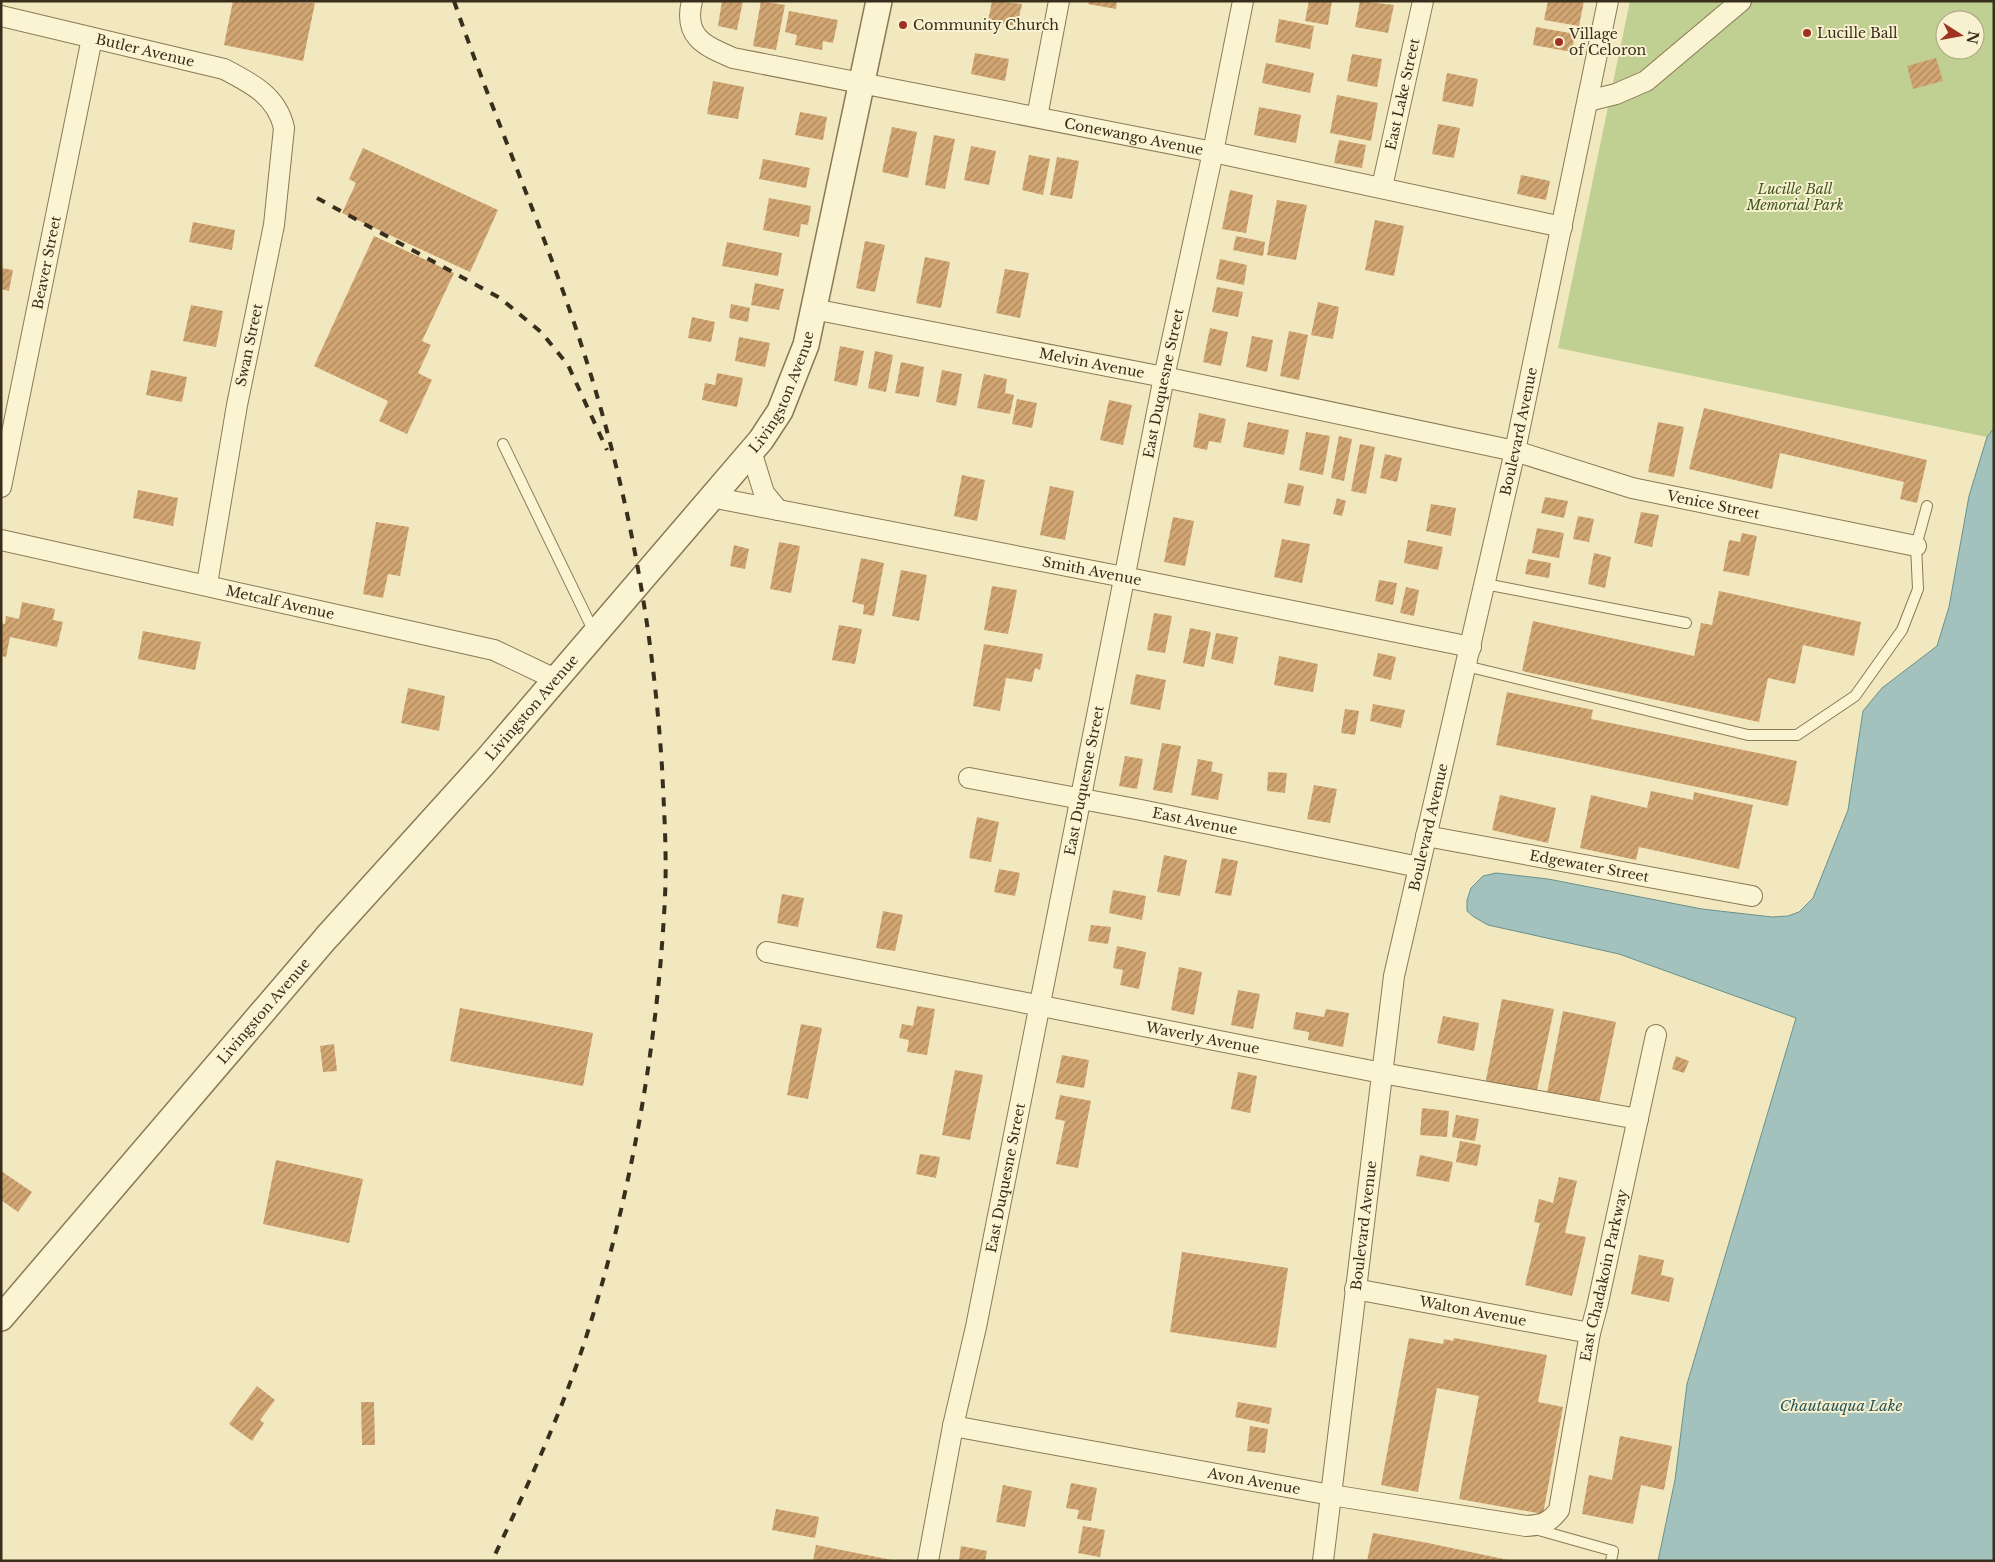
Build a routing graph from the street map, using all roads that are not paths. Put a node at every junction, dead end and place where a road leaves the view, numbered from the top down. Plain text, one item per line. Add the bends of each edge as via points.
1 (692, 1) edge
2 (879, 1) edge
3 (1059, 1) edge
4 (1243, 1) edge
5 (1423, 1) edge
6 (1608, 1) edge
7 (1741, 1) edge
8 (1, 16) edge
9 (92, 38) junction
10 (862, 84) junction
11 (1588, 101) junction
12 (276, 107) joint
13 (1037, 117) junction
14 (1213, 152) junction
15 (1382, 187) junction
16 (1562, 227) junction
17 (814, 309) junction
18 (1164, 376) junction
19 (503, 444) dead end
20 (751, 451) junction
21 (1515, 451) junction
22 (1, 487) edge
23 (711, 497) junction
24 (1927, 506) dead end
25 (778, 510) junction
26 (1, 540) edge
27 (1916, 546) junction
28 (1124, 577) junction
29 (207, 584) junction
30 (1485, 584) junction
31 (1686, 623) dead end
32 (594, 632) junction
33 (1468, 656) junction
34 (555, 679) junction
35 (969, 778) dead end
36 (1080, 799) junction
37 (1426, 836) junction
38 (1419, 867) junction
39 (1752, 896) dead end
40 (767, 952) dead end
41 (1040, 1006) junction
42 (1656, 1035) dead end
43 (1382, 1073) junction
44 (1638, 1119) junction
45 (1356, 1289) junction
46 (1, 1318) edge
47 (1590, 1332) junction
48 (953, 1426) junction
49 (1331, 1495) junction
50 (1554, 1517) joint
51 (1526, 1526) junction
52 (928, 1561) edge
53 (1323, 1561) edge
54 (1611, 1561) edge

1 - 10 street, Conewango Avenue via 692,31 706,46 733,58
2 - 10 street, Livingston Avenue
3 - 13 street
4 - 14 street, East Duquesne Street
5 - 15 street, East Lake Street
6 - 11 street, Boulevard Avenue
7 - 11 street via 1646,81 1616,94
8 - 9 street, Butler Avenue
9 - 12 street, Butler Avenue via 224,69 255,85
9 - 22 street, Beaver Street
10 - 13 street, Conewango Avenue
10 - 17 street, Livingston Avenue
11 - 16 street, Boulevard Avenue
12 - 29 street, Swan Street via 284,128 274,225 237,405
13 - 14 street, Conewango Avenue
14 - 15 street, Conewango Avenue
14 - 18 street, East Duquesne Street
15 - 16 street, Conewango Avenue
16 - 21 street, Boulevard Avenue
17 - 18 street, Melvin Avenue
17 - 20 street, Livingston Avenue via 806,345 780,411
18 - 21 street, Melvin Avenue
18 - 28 street, East Duquesne Street
19 - 32 lane
20 - 23 street, Livingston Avenue
20 - 25 street via 764,493
21 - 27 street, Venice Street via 1632,488
21 - 30 street, Boulevard Avenue
23 - 25 street, Smith Avenue
23 - 32 street, Livingston Avenue
24 - 27 lane
25 - 28 street, Smith Avenue
26 - 29 street, Metcalf Avenue
27 - 33 lane via 1918,589 1902,630 1855,696 1797,735 1748,735
28 - 33 street, Smith Avenue
28 - 36 street, East Duquesne Street
29 - 34 street, Metcalf Avenue via 494,650
30 - 31 lane
30 - 33 street, Boulevard Avenue
32 - 34 street, Livingston Avenue
33 - 37 street, Boulevard Avenue
34 - 46 street, Livingston Avenue via 320,946
35 - 36 street, East Avenue
36 - 38 street, East Avenue
36 - 41 street, East Duquesne Street
37 - 38 street, Boulevard Avenue
37 - 39 street, Edgewater Street
38 - 43 street, Boulevard Avenue via 1394,976
40 - 41 street, Waverly Avenue
41 - 43 street, Waverly Avenue
41 - 48 street, East Duquesne Street
42 - 44 street, East Chadakoin Parkway
43 - 44 street, Waverly Avenue
43 - 45 street, Boulevard Avenue
44 - 47 street, East Chadakoin Parkway
45 - 47 street, Walton Avenue
45 - 49 street, Boulevard Avenue
47 - 50 street, East Chadakoin Parkway via 1559,1510
48 - 49 street, Avon Avenue
48 - 52 street, East Duquesne Street
49 - 51 street, Avon Avenue
49 - 53 street, Boulevard Avenue
50 - 51 street, Avon Avenue via 1541,1525
51 - 54 lane via 1613,1551

